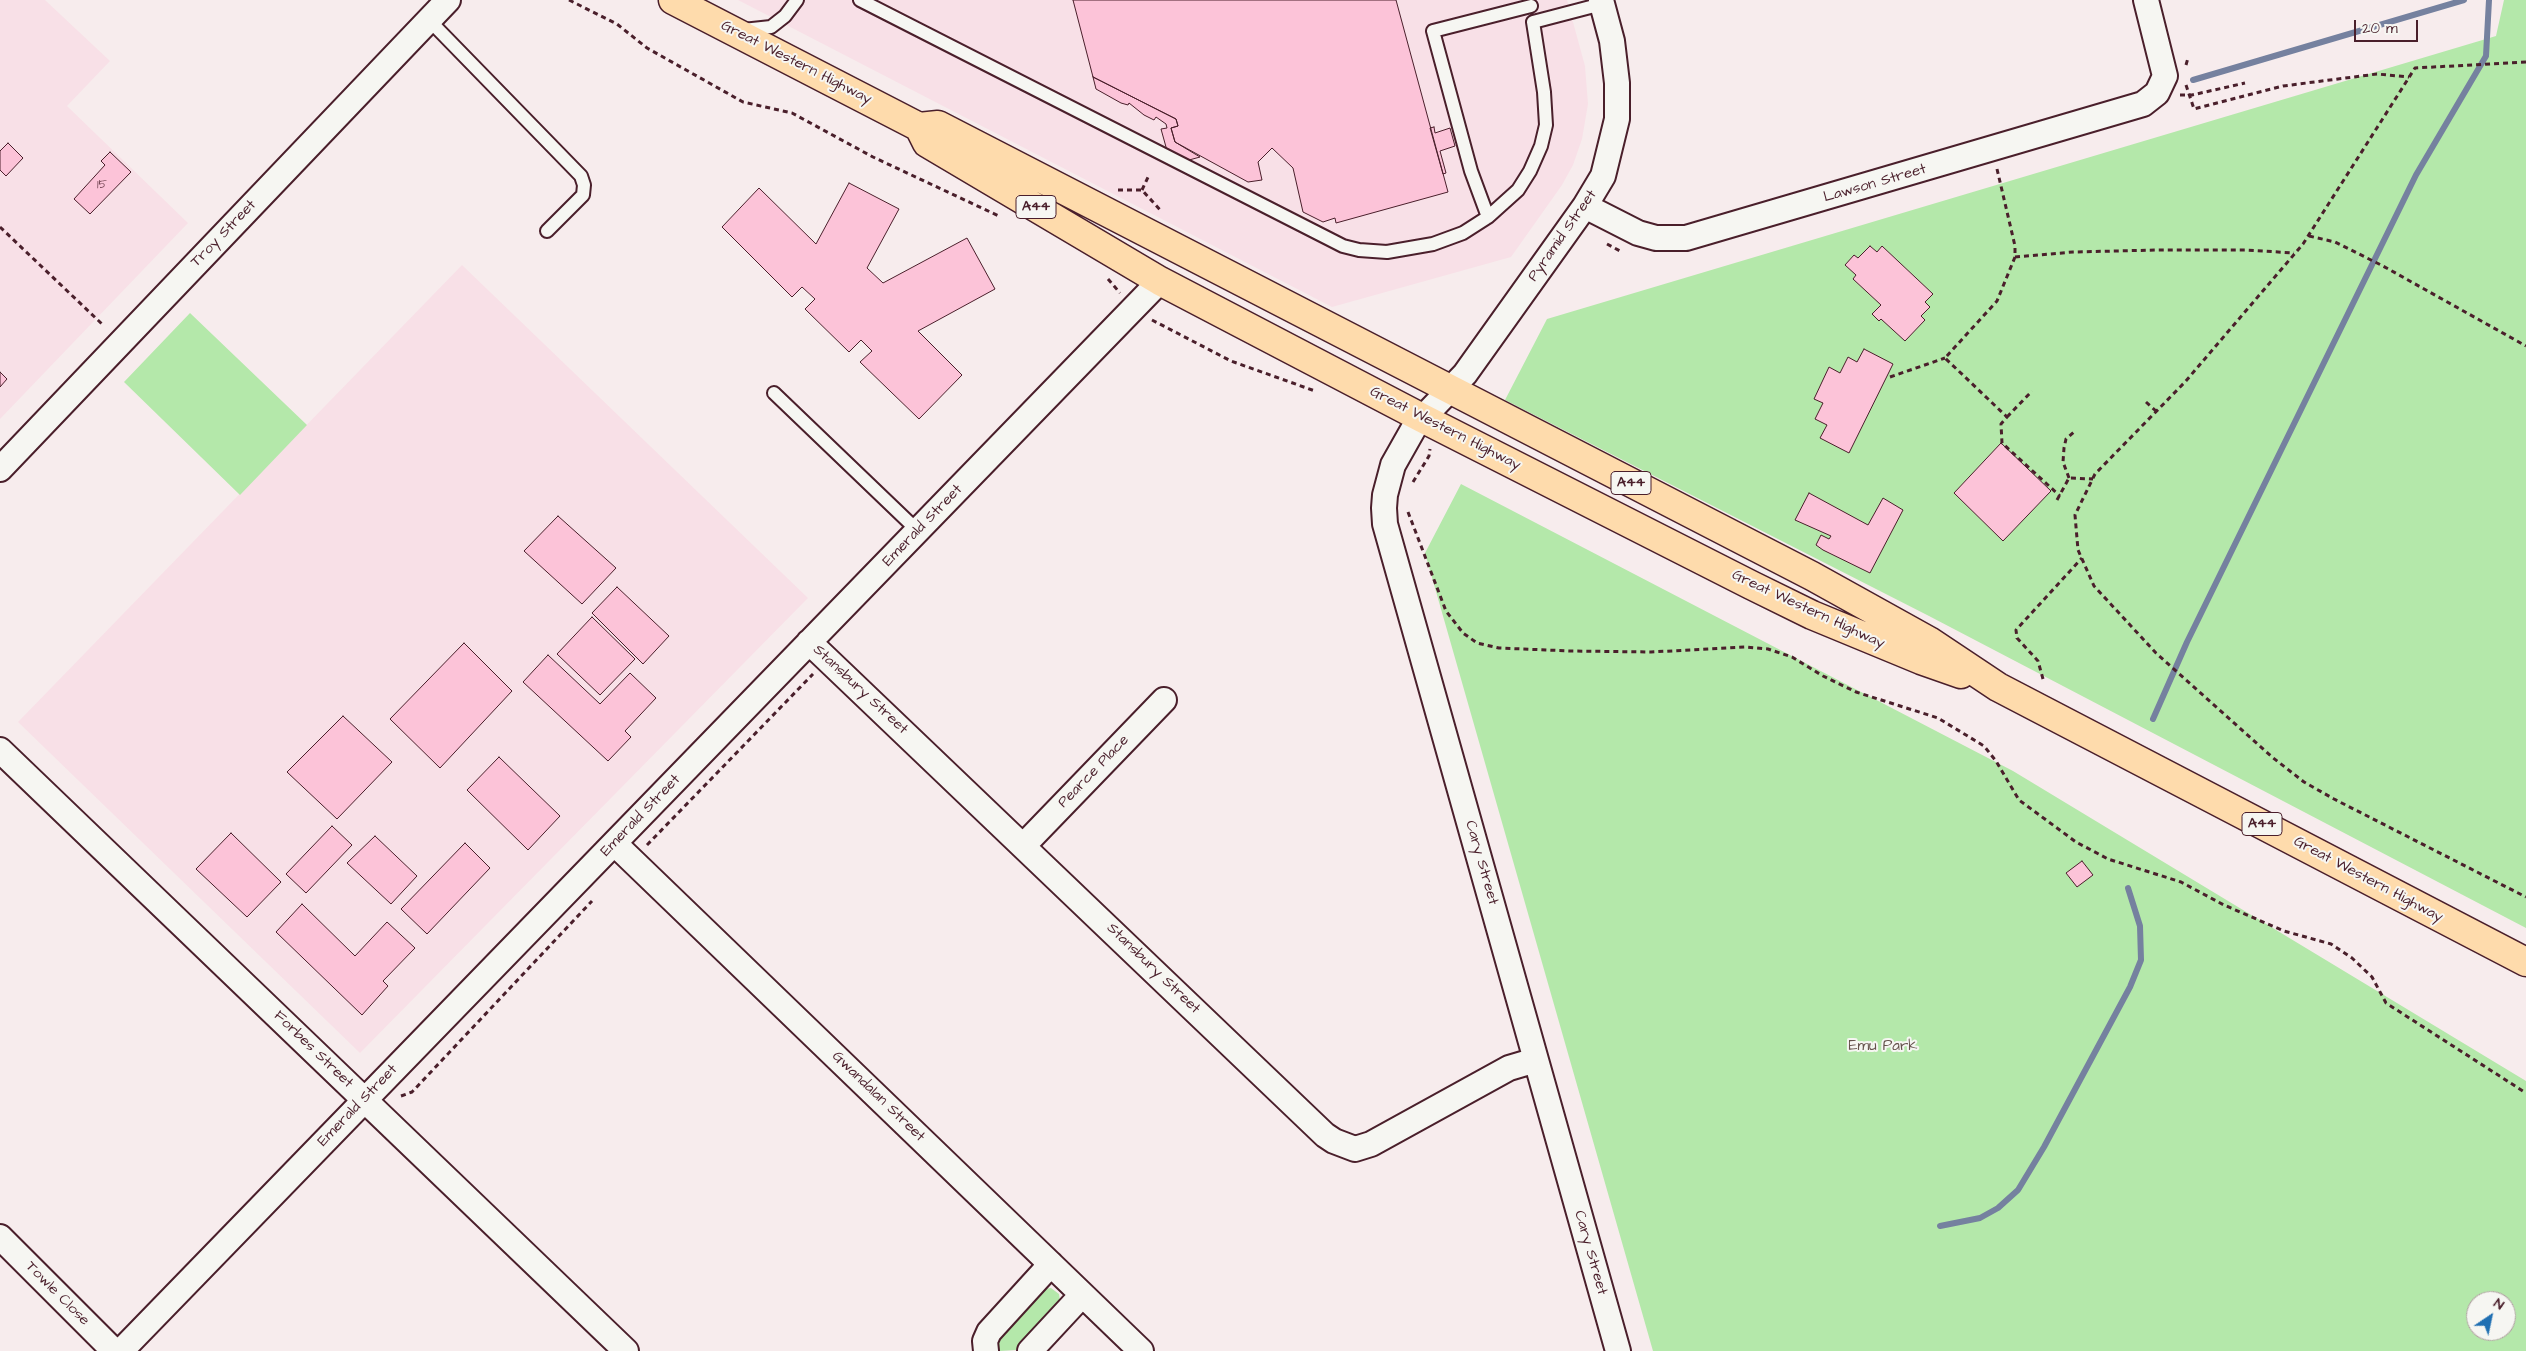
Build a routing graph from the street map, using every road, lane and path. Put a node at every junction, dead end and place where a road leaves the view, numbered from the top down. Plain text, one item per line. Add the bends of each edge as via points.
1 (448, 0) edge
2 (569, 0) edge
3 (673, 0) edge
4 (797, 0) edge
5 (860, 0) edge
6 (2146, 0) edge
7 (1602, 2) edge
8 (1530, 3) edge
9 (429, 20) junction
10 (1533, 22) junction
11 (733, 30) junction
12 (2526, 62) edge
13 (2409, 77) junction
14 (2245, 83) dead end
15 (2161, 88) junction
16 (2194, 109) dead end
17 (919, 127) junction
18 (1997, 169) dead end
19 (1149, 175) dead end
20 (1142, 190) dead end
21 (1585, 206) junction
22 (1488, 217) junction
23 (1003, 218) dead end
24 (0, 227) edge
25 (547, 231) dead end
26 (2309, 236) junction
27 (2295, 254) junction
28 (2015, 257) junction
29 (1105, 275) dead end
30 (1160, 281) junction
31 (1112, 285) dead end
32 (1154, 321) dead end
33 (102, 324) dead end
34 (2526, 346) edge
35 (1946, 358) junction
36 (1890, 377) dead end
37 (1450, 390) junction
38 (2032, 392) dead end
39 (774, 393) dead end
40 (1319, 393) dead end
41 (2146, 402) dead end
42 (2156, 412) junction
43 (2007, 417) junction
44 (1422, 418) junction
45 (2074, 432) dead end
46 (1428, 447) dead end
47 (0, 469) edge
48 (2069, 478) junction
49 (2093, 479) junction
50 (1412, 483) dead end
51 (2060, 496) junction
52 (2057, 500) dead end
53 (1407, 507) dead end
54 (918, 531) junction
55 (2082, 558) junction
56 (809, 642) junction
57 (815, 672) dead end
58 (2043, 679) dead end
59 (1998, 687) junction
60 (1164, 700) dead end
61 (0, 750) edge
62 (615, 844) junction
63 (1024, 845) junction
64 (642, 849) dead end
65 (597, 896) dead end
66 (2526, 897) edge
67 (2526, 962) edge
68 (1536, 1060) junction
69 (2526, 1093) edge
70 (399, 1097) dead end
71 (364, 1100) junction
72 (0, 1237) edge
73 (1051, 1264) junction
74 (1082, 1295) junction
75 (114, 1351) edge
76 (121, 1351) edge
77 (626, 1351) edge
78 (986, 1351) edge
79 (1030, 1351) edge
80 (1141, 1351) edge
81 (1618, 1351) edge

1 - 9 street, Troy Street
2 - 23 path via 617,24 647,48 743,102 792,113 873,157
3 - 11 highway, Great Western Highway / A44
4 - 11 lane via 771,27
5 - 22 lane via 1343,246 1388,252 1416,248 1463,233
6 - 15 street via 2165,76
7 - 10 lane
7 - 21 street, Pyramid Street via 1615,63 1617,119 1603,176
8 - 10 lane
8 - 22 lane via 1433,31 1469,164
9 - 25 lane via 581,176 583,195
9 - 47 street, Troy Street
10 - 22 lane via 1546,118 1541,146 1518,190
11 - 17 highway, Great Western Highway / A44
12 - 13 path via 2423,66 2415,68
13 - 16 path via 2377,74 2283,86
13 - 26 path
14 - 15 path via 2192,95 2176,94
15 - 21 street, Lawson Street via 2143,104 1686,238 1656,238 1638,233
17 - 30 highway, Great Western Highway / A44 via 927,143
17 - 37 highway, Great Western Highway / A44 via 938,125
18 - 28 path
19 - 20 path
21 - 37 street, Pyramid Street via 1465,374
24 - 33 path
26 - 27 path
26 - 34 path via 2335,242 2383,266
27 - 28 path via 2246,250 2110,251
27 - 42 path
28 - 35 path via 1997,301
29 - 31 path
30 - 44 highway, Great Western Highway / A44
30 - 54 street, Emerald Street
32 - 40 path via 1231,361
35 - 36 path
35 - 43 path
37 - 44 street, Cary Street
37 - 59 highway, Great Western Highway / A44 via 1812,576 1929,641
38 - 43 path
39 - 54 lane
41 - 42 path
42 - 49 path
43 - 51 path via 2001,424 2002,443
44 - 59 highway, Great Western Highway / A44 via 1812,615 1921,660
44 - 68 street, Cary Street via 1401,448 1388,479 1384,495 1385,524
45 - 48 path via 2066,439 2064,448 2063,462
46 - 50 path via 1429,456
48 - 49 path
48 - 51 path
49 - 55 path via 2075,515 2078,550
51 - 52 path
53 - 69 path via 1446,611 1463,633 1477,643 1499,648 1651,652 1761,648 1792,657 1856,692 1938,718 1984,746 2019,800 2076,842 2108,859 2181,882 2284,931 2331,944 2372,977 2386,1003
54 - 56 street, Emerald Street
55 - 58 path via 2016,630 2017,638 2038,661
55 - 66 path via 2094,586 2156,653 2304,782
56 - 62 street, Emerald Street
56 - 63 street, Stansbury Street
57 - 64 path
59 - 67 highway, Great Western Highway / A44
60 - 63 street, Pearce Place
61 - 71 street, Forbes Street
62 - 71 street, Emerald Street
62 - 73 street, Gwandalan Street
63 - 68 street, Stansbury Street via 1325,1135 1344,1146 1355,1149 1371,1144 1509,1068
65 - 70 path via 412,1092
68 - 81 street, Cary Street
71 - 76 street, Emerald Street
71 - 77 street, Forbes Street
72 - 75 street, Towle Close
73 - 74 street, Gwandalan Street
73 - 78 street via 989,1332 985,1341
74 - 79 street
74 - 80 street, Gwandalan Street

